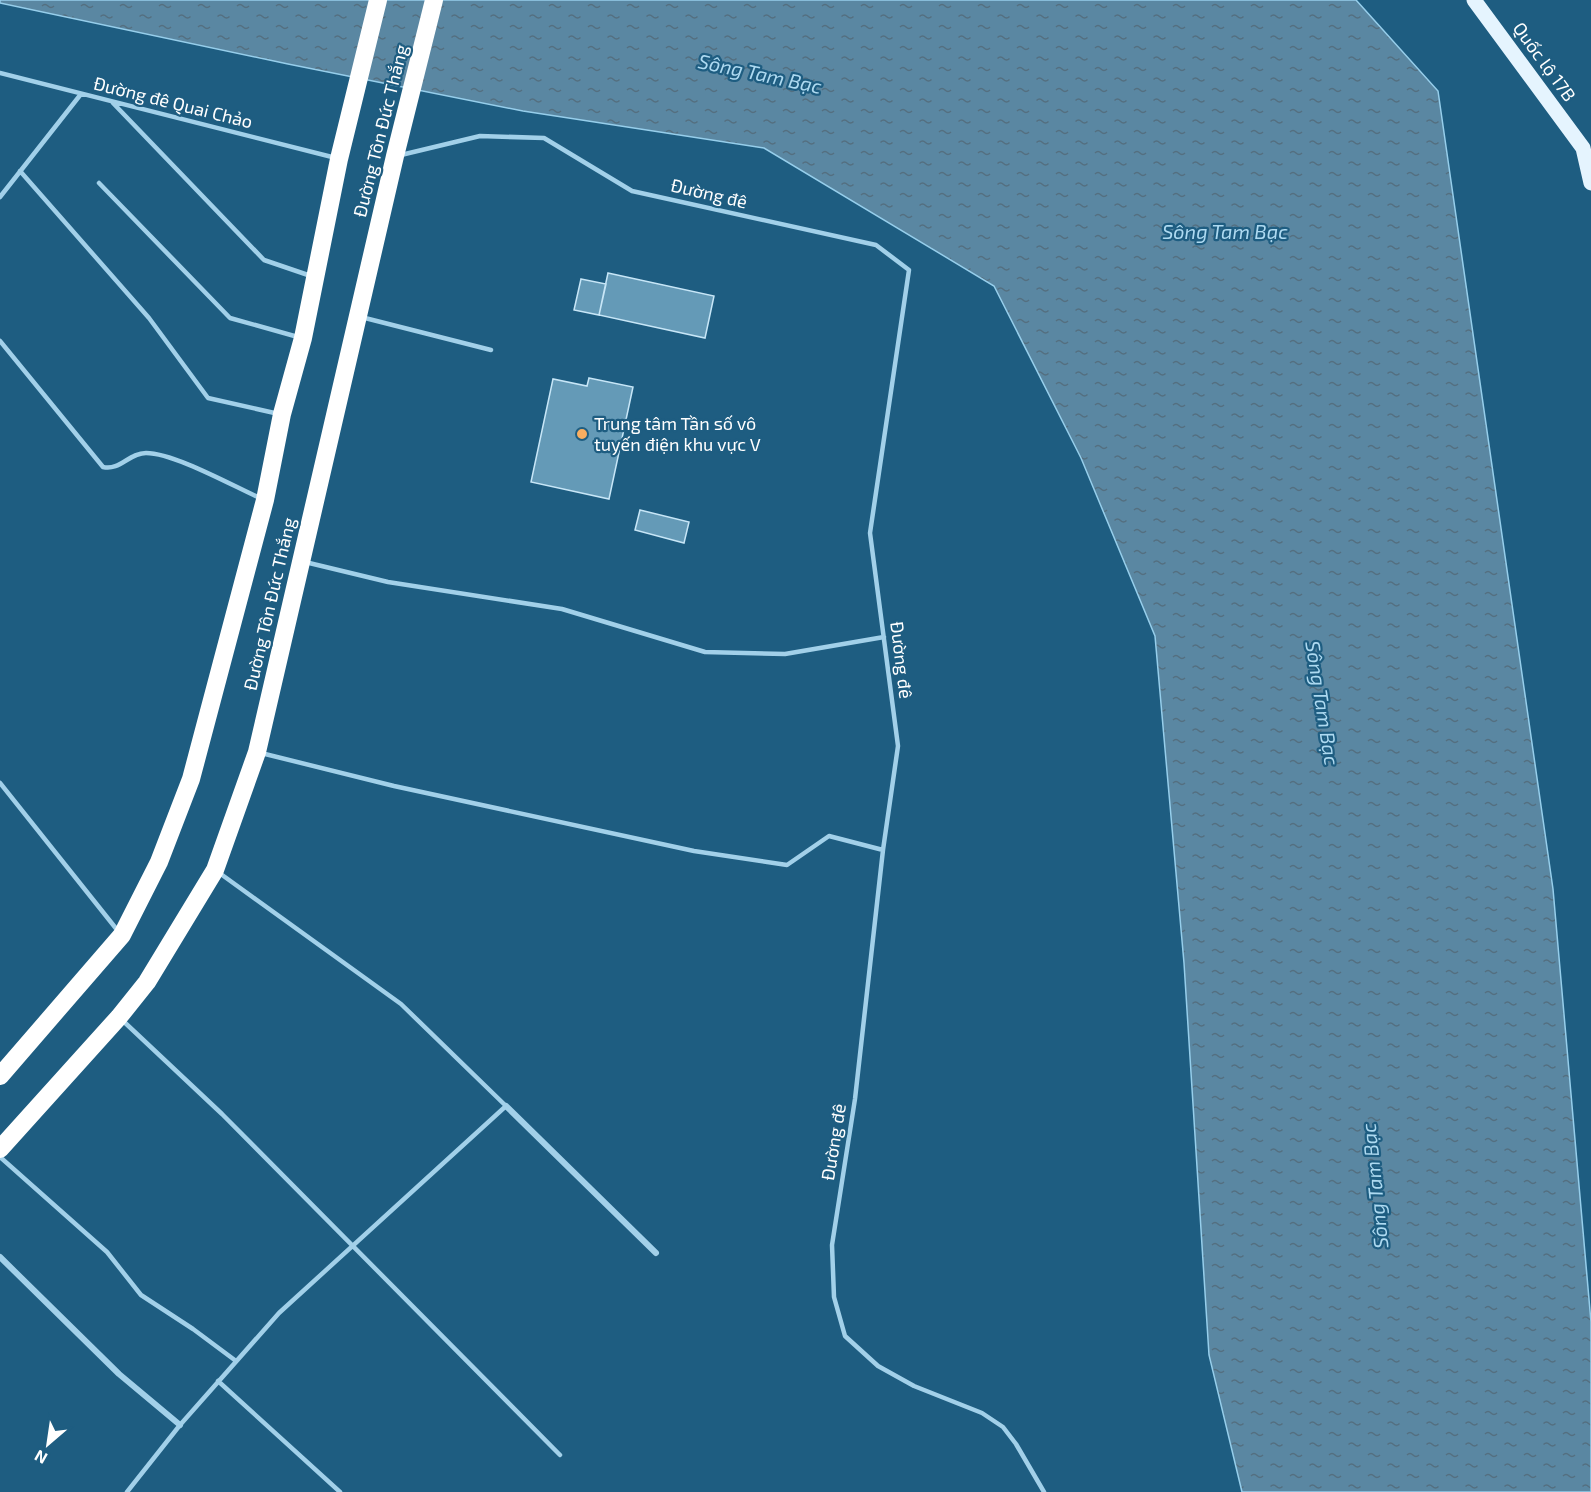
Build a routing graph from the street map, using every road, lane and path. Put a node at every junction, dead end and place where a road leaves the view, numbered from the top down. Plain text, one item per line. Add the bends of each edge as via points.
1 (378, 0) edge
2 (434, 0) edge
3 (1474, 0) edge
4 (0, 73) edge
5 (81, 93) junction
6 (111, 101) junction
7 (1587, 146) edge
8 (396, 156) junction
9 (339, 159) junction
10 (20, 171) junction
11 (99, 183) dead end
12 (1591, 183) edge
13 (0, 197) edge
14 (316, 277) junction
15 (358, 316) junction
16 (303, 338) junction
17 (0, 341) edge
18 (490, 350) dead end
19 (282, 414) junction
20 (265, 500) junction
21 (301, 561) junction
22 (884, 637) junction
23 (257, 752) junction
24 (0, 783) edge
25 (883, 850) junction
26 (215, 870) junction
27 (122, 935) junction
28 (119, 1017) junction
29 (0, 1076) edge
30 (506, 1106) junction
31 (0, 1149) edge
32 (0, 1157) edge
33 (352, 1244) junction
34 (656, 1253) dead end
35 (0, 1257) edge
36 (236, 1361) junction
37 (218, 1381) junction
38 (180, 1425) junction
39 (560, 1455) dead end
40 (127, 1492) edge
41 (340, 1492) edge
42 (1044, 1492) edge

1 - 9 highway, Đường Tôn Đức Thắng
2 - 8 highway, Đường Tôn Đức Thắng
3 - 7 main road, Quốc lộ 17B
4 - 5 lane, Đường đê Quai Chảo
5 - 6 lane, Đường đê Quai Chảo
5 - 10 lane
6 - 9 lane, Đường đê Quai Chảo
6 - 14 lane via 264,260
7 - 12 main road, Quốc lộ 17B
8 - 15 highway, Đường Tôn Đức Thắng
8 - 22 lane, Đường đê via 480,136 544,138 632,190 876,245 909,270 870,533
9 - 14 highway, Đường Tôn Đức Thắng
10 - 13 lane
10 - 19 lane via 148,318 208,398
11 - 16 lane via 230,318
14 - 16 highway, Đường Tôn Đức Thắng
15 - 18 lane
15 - 21 highway, Đường Tôn Đức Thắng
16 - 19 highway, Đường Tôn Đức Thắng
17 - 20 lane via 103,468 116,467 138,454 166,456
19 - 20 highway, Đường Tôn Đức Thắng
20 - 27 highway, Đường Tôn Đức Thắng via 190,779 159,862
21 - 22 lane via 388,582 562,609 705,652 785,654
21 - 23 highway, Đường Tôn Đức Thắng
22 - 25 lane, Đường đê via 898,746
23 - 25 lane via 694,852 787,866 829,836
23 - 26 highway, Đường Tôn Đức Thắng
24 - 27 lane
25 - 42 lane, Đường đê via 855,1099 832,1245 834,1297 845,1336 878,1366 914,1386 982,1413 1003,1427
26 - 28 highway, Đường Tôn Đức Thắng via 147,982
26 - 30 lane via 401,1004
27 - 29 highway, Đường Tôn Đức Thắng
28 - 31 highway, Đường Tôn Đức Thắng
28 - 33 lane
30 - 33 lane
30 - 34 street
32 - 36 lane via 107,1252 141,1294
33 - 36 lane via 279,1313
33 - 39 lane
35 - 38 street via 120,1374
36 - 37 lane
37 - 38 lane
37 - 41 lane
38 - 40 lane

